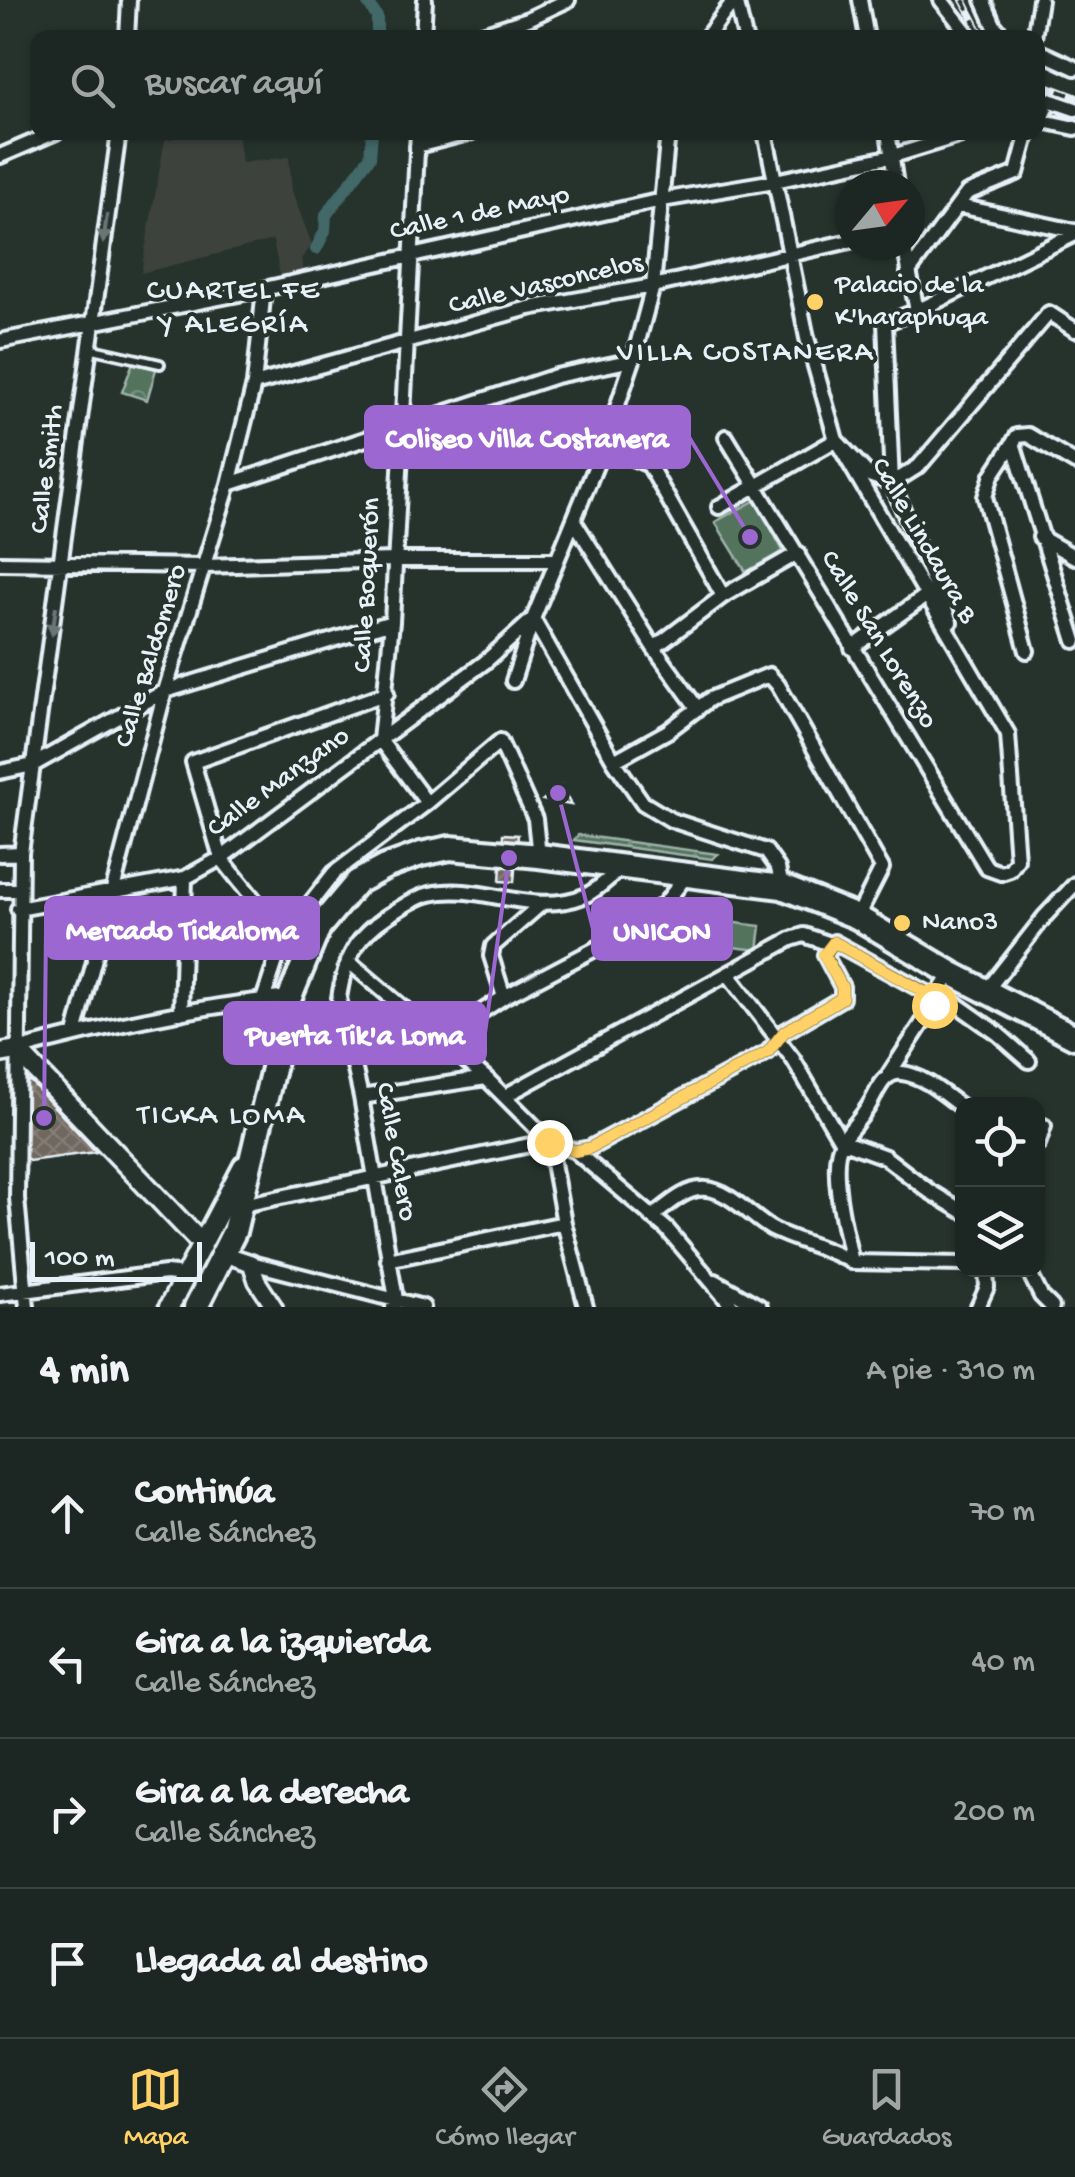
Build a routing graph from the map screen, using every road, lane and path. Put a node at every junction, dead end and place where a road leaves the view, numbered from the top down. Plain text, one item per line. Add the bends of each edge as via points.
1 (129, 0) edge
2 (425, 0) edge
3 (568, 0) edge
4 (735, 0) edge
5 (860, 0) edge
6 (941, 0) edge
7 (983, 0) edge
8 (1040, 0) edge
9 (127, 30) edge
10 (423, 30) edge
11 (496, 30) edge
12 (712, 30) edge
13 (743, 30) edge
14 (866, 30) edge
15 (965, 30) edge
16 (998, 30) edge
17 (1035, 30) edge
18 (1045, 54) edge
19 (1075, 68) edge
20 (1045, 98) edge
21 (1075, 109) edge
22 (1045, 125) edge
23 (1075, 128) edge
24 (37, 140) edge
25 (117, 140) edge
26 (417, 140) edge
27 (667, 140) edge
28 (767, 140) edge
29 (890, 140) edge
30 (945, 140) edge
31 (1026, 140) edge
32 (0, 156) edge
33 (893, 156) junction
34 (894, 170) edge
35 (775, 181) junction
36 (662, 200) junction
37 (958, 206) junction
38 (1075, 232) edge
39 (835, 245) edge
40 (411, 254) junction
41 (792, 256) junction
42 (906, 260) edge
43 (908, 273) junction
44 (653, 286) junction
45 (264, 289) junction
46 (917, 311) junction
47 (92, 322) junction
48 (1075, 330) edge
49 (0, 340) edge
50 (406, 344) junction
51 (88, 348) junction
52 (633, 360) junction
53 (160, 364) dead end
54 (254, 384) junction
55 (402, 428) junction
56 (726, 437) dead end
57 (836, 440) junction
58 (1013, 444) junction
59 (604, 446) junction
60 (1075, 463) edge
61 (892, 483) junction
62 (229, 484) junction
63 (756, 486) junction
64 (720, 507) dead end
65 (574, 521) junction
66 (1040, 537) junction
67 (798, 553) junction
68 (1075, 558) edge
69 (393, 560) junction
70 (556, 560) junction
71 (62, 562) junction
72 (0, 563) edge
73 (205, 566) junction
74 (927, 595) junction
75 (724, 596) junction
76 (1069, 612) edge
77 (533, 619) junction
78 (392, 622) junction
79 (1075, 641) edge
80 (654, 648) junction
81 (852, 648) junction
82 (1027, 651) dead end
83 (967, 666) junction
84 (513, 681) dead end
85 (165, 691) junction
86 (387, 693) junction
87 (698, 709) junction
88 (380, 740) junction
89 (614, 761) junction
90 (33, 765) junction
91 (0, 772) edge
92 (427, 803) junction
93 (0, 854) edge
94 (21, 854) junction
95 (538, 856) junction
96 (222, 858) junction
97 (623, 866) junction
98 (987, 868) joint
99 (688, 874) junction
100 (184, 878) junction
101 (1075, 884) edge
102 (782, 887) junction
103 (0, 890) edge
104 (19, 890) junction
105 (112, 892) junction
106 (540, 904) junction
107 (18, 909) junction
108 (857, 918) junction
109 (284, 938) junction
110 (830, 944) junction
111 (348, 961) junction
112 (728, 974) junction
113 (17, 976) junction
114 (0, 977) edge
115 (941, 986) junction
116 (987, 990) junction
117 (504, 996) junction
118 (290, 997) junction
119 (263, 1000) junction
120 (181, 1014) junction
121 (76, 1034) junction
122 (1075, 1037) edge
123 (440, 1039) junction
124 (779, 1040) junction
125 (8, 1052) edge
126 (1029, 1061) dead end
127 (889, 1074) junction
128 (486, 1078) junction
129 (504, 1096) junction
130 (361, 1098) junction
131 (955, 1103) edge
132 (259, 1133) junction
133 (549, 1142) junction
134 (841, 1142) junction
135 (575, 1151) junction
136 (375, 1178) junction
137 (17, 1198) junction
138 (0, 1200) edge
139 (243, 1205) junction
140 (955, 1207) edge
141 (652, 1217) junction
142 (564, 1223) junction
143 (202, 1244) junction
144 (224, 1254) junction
145 (388, 1260) junction
146 (852, 1262) junction
147 (251, 1263) junction
148 (955, 1264) edge
149 (185, 1275) junction
150 (986, 1277) edge
151 (1032, 1277) edge
152 (713, 1281) junction
153 (26, 1291) junction
154 (0, 1294) edge
155 (395, 1303) edge
156 (27, 1307) edge
157 (169, 1307) edge
158 (196, 1307) edge
159 (274, 1307) edge
160 (423, 1307) edge
161 (586, 1307) edge
162 (732, 1307) edge
163 (760, 1307) edge
164 (978, 1307) edge
165 (1052, 1307) edge

1 - 9 street
2 - 10 street
3 - 11 street
4 - 12 street
4 - 13 street
5 - 14 street
6 - 15 street
7 - 16 street
8 - 17 street
18 - 19 street
20 - 21 street
22 - 23 street
24 - 32 street
25 -> 47 street, Calle Smith
26 - 40 street, Calle Boquerón
27 - 36 street
28 - 35 street
29 - 33 street
30 - 33 street, Calle 1 de Mayo
31 - 37 street via 1016,173 967,192
33 - 34 street
33 - 35 street, Calle 1 de Mayo
35 - 36 street, Calle 1 de Mayo
35 - 41 street
36 - 40 street, Calle 1 de Mayo
36 - 44 street
37 - 38 street
37 - 43 street
38 - 46 street
39 - 41 street, Calle Vasconcelos
40 - 45 street, Calle 1 de Mayo
40 - 50 street, Calle Boquerón
41 - 44 street, Calle Vasconcelos
41 - 57 street
42 - 43 street
43 - 46 street
44 - 50 street, Calle Vasconcelos via 530,308
44 - 52 street
45 - 47 street, Calle 1 de Mayo
45 - 54 street, Calle Baldomero
46 - 61 street, Calle Lindaura B via 884,322
47 - 49 street, Calle 1 de Mayo
47 - 51 street, Calle Smith
48 - 61 street via 1049,313 919,466
50 - 54 street, Calle Vasconcelos
50 - 55 street, Calle Boquerón
51 - 53 lane
51 - 71 street, Calle Smith
52 - 55 street via 556,376
52 - 59 street
54 - 62 street, Calle Baldomero
55 - 62 street
55 - 69 street, Calle Boquerón
56 - 63 street, Calle San Lorenzo
57 - 61 street via 869,475
57 - 63 street
57 - 74 street, Calle Lindaura B
58 - 60 street via 1017,436 1028,436
58 - 66 street
58 - 82 street via 985,497
59 - 65 street
59 - 75 street via 649,465
61 - 83 street, Calle Lindaura B
62 - 73 street, Calle Baldomero
63 - 64 street
63 - 67 street, Calle San Lorenzo
65 - 70 street
65 - 80 street
66 - 68 street
66 - 76 street
67 - 75 street
67 - 81 street, Calle San Lorenzo
69 - 70 street
69 - 73 street
69 - 78 street, Calle Boquerón
70 - 77 street
71 - 72 street
71 - 73 street
71 -> 90 street, Calle Smith
73 - 85 street, Calle Baldomero
74 - 81 street
74 - 83 street, Calle Lindaura B
75 - 80 street
76 - 79 street
77 - 84 street
77 - 88 street, Calle Manzano
77 - 89 street
78 - 85 street
78 - 86 street, Calle Boquerón
80 - 87 street
81 - 98 street, Calle San Lorenzo
83 - 98 street, Calle Lindaura B via 1008,734 1012,764 1016,860 1000,873
85 - 90 street
85 - 105 street, Calle Baldomero
86 - 88 street, Calle Boquerón
86 - 96 street via 193,762
87 - 89 street
87 - 108 street via 769,675 778,684 882,868
88 - 92 street
88 - 96 street, Calle Manzano
89 - 102 street via 643,802 671,820 766,851
90 - 91 street
90 - 94 street, Calle Smith
92 - 95 street via 500,741 535,820
92 - 109 street via 334,874
93 - 94 street
94 - 104 street, Calle Smith
95 - 97 highway
95 - 118 highway via 450,848 358,882 319,927
96 - 100 street, Calle Manzano
96 - 109 street
97 - 99 highway
97 - 106 street via 586,896
99 - 102 highway
99 - 117 street via 638,926
100 - 105 street, Calle Manzano
100 - 120 street
101 - 116 street
102 - 108 highway
103 - 104 street
104 - 107 street, Calle Smith
105 - 107 street, Calle Manzano
105 - 121 street, Calle Baldomero
106 - 111 street via 424,894 378,922
106 - 117 street via 493,946
107 - 113 street, Calle Smith
108 - 115 highway
109 - 119 street
110 - 112 street via 804,936
110 - 115 street via 841,943 928,994
110 - 124 street via 824,955 842,998
111 - 123 street
111 - 130 street, Calle Calero via 339,998
112 - 124 street
112 - 129 street
113 - 114 street
113 - 125 street, Calle Smith
115 - 116 highway
115 - 126 street
115 - 127 street
116 - 122 highway
117 - 123 street
118 - 119 street
118 - 132 highway
119 - 120 street
120 - 121 street
121 - 125 street
123 - 128 street
124 - 134 street
124 - 135 street via 744,1068 609,1140
125 - 137 street, Calle Smith
125 - 143 main road
127 - 131 street via 912,1076
127 - 134 street
128 - 129 street
128 - 130 street
129 - 133 street
130 - 136 street, Calle Calero
132 - 139 highway
132 - 143 main road
133 - 135 street
133 - 136 street
133 - 142 street
134 - 140 street via 885,1157
134 - 146 street via 842,1211
135 - 141 street
136 - 139 street
136 - 145 street, Calle Calero
137 - 138 street
137 - 153 street, Calle Smith
139 - 144 highway
141 - 146 street via 682,1195 716,1190 774,1230
141 - 152 street
142 - 145 street
142 - 161 street
143 - 149 main road
144 - 147 street
144 - 158 highway
145 - 155 street, Calle Calero
146 - 148 street
147 - 155 street
147 - 159 street
149 - 153 street
149 - 157 main road
150 - 164 street
151 - 165 street
152 - 162 street
152 - 163 street
153 - 154 street
153 - 156 street, Calle Smith
155 - 160 street

